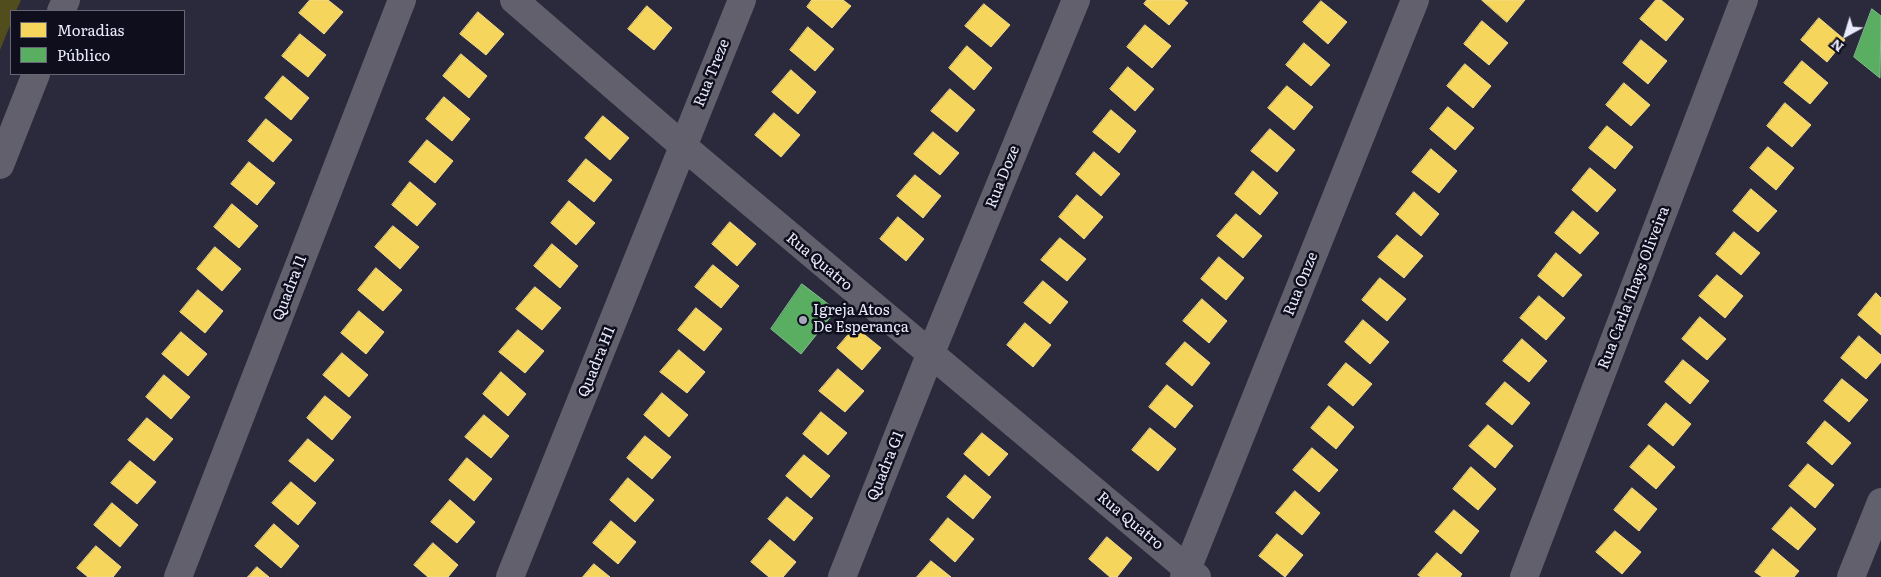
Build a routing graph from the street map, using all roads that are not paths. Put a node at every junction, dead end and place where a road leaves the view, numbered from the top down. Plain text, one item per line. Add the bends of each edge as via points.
1 (402, 0) edge
2 (514, 0) edge
3 (742, 0) edge
4 (1076, 0) edge
5 (1415, 0) edge
6 (1744, 0) edge
7 (36, 75) edge
8 (683, 146) junction
9 (0, 165) edge
10 (930, 355) junction
11 (1881, 502) edge
12 (1189, 574) edge
13 (178, 577) edge
14 (510, 577) edge
15 (842, 577) edge
16 (1524, 577) edge
17 (1851, 577) edge

1 - 13 street, Quadra I1
2 - 8 street, Rua Quatro
3 - 8 street, Rua Treze
4 - 10 street, Rua Doze
5 - 12 street, Rua Onze
6 - 16 street, Rua Carla Thays Oliveira
7 - 9 street
8 - 10 street, Rua Quatro
8 - 14 street, Quadra H1
10 - 12 street, Rua Quatro
10 - 15 street, Quadra G1
11 - 17 street

